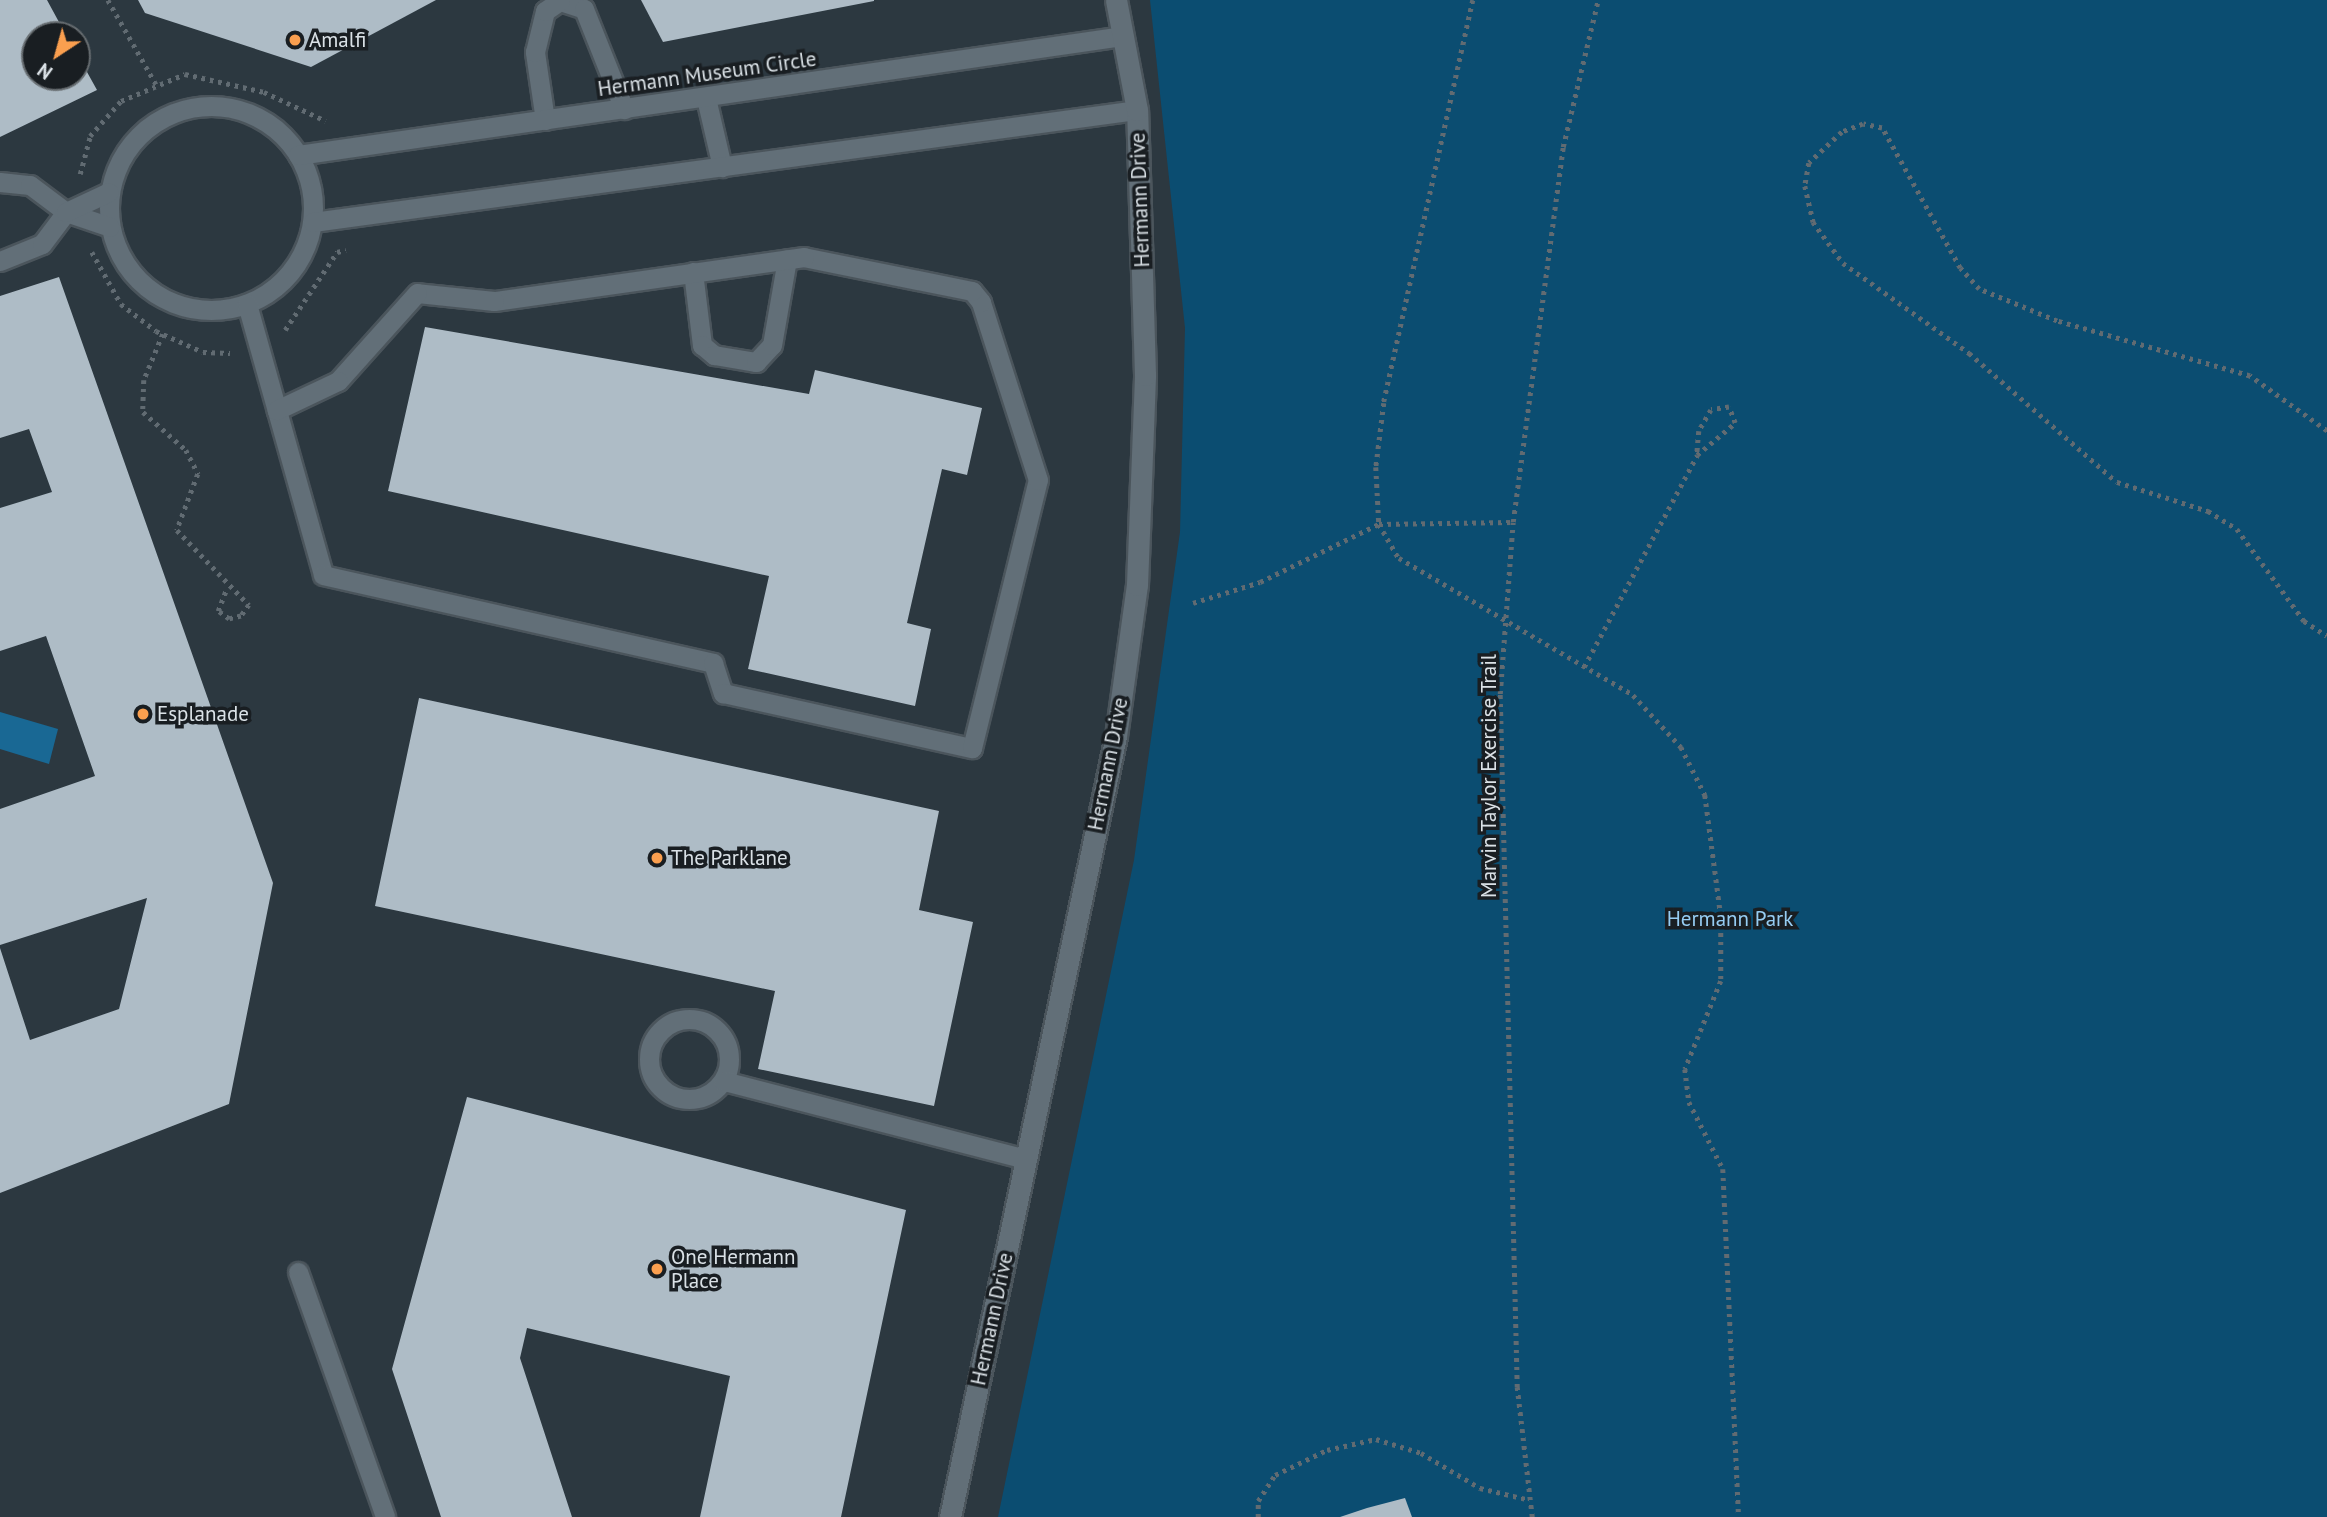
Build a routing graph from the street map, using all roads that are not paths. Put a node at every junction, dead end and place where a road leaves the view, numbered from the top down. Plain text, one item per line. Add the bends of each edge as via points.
1 (1116, 0) edge
2 (560, 1) edge
3 (1123, 37) junction
4 (706, 98) junction
5 (624, 109) junction
6 (1137, 110) junction
7 (545, 120) junction
8 (298, 155) junction
9 (722, 167) junction
10 (0, 182) edge
11 (109, 192) junction
12 (66, 212) junction
13 (313, 222) junction
14 (110, 227) junction
15 (787, 259) junction
16 (0, 261) edge
17 (693, 272) junction
18 (247, 304) junction
19 (277, 410) junction
20 (724, 1081) junction
21 (1026, 1159) junction
22 (298, 1272) dead end
23 (385, 1517) edge
24 (950, 1517) edge

1 - 3 street, Hermann Drive
2 - 5 lane via 584,9
2 - 7 lane via 545,11 535,52
3 - 4 lane, Hermann Museum Circle
3 - 6 street, Hermann Drive
4 - 5 lane, Hermann Museum Circle
4 - 9 lane
5 - 7 lane, Hermann Museum Circle
6 - 9 lane
6 - 21 street, Hermann Drive via 1145,375 1137,585 1116,736
7 - 8 lane, Hermann Museum Circle
8 - 11 lane via 275,128 244,111 185,110 143,130 121,158
8 - 13 lane via 312,187
9 - 13 lane
10 - 12 lane via 30,185
11 - 12 lane
11 - 14 lane
12 - 14 lane
12 - 16 lane via 42,244
13 - 18 lane via 291,272
14 - 18 lane via 123,260 146,287 177,305 213,310
15 - 17 lane
15 - 17 lane via 772,345 756,362 714,355 702,345
15 - 19 lane via 819,257 883,271 972,291 981,302 1038,480 972,748 723,693 713,663 323,575
17 - 19 lane via 494,301 417,293 338,381
18 - 19 lane
20 - 20 lane via 726,1042 708,1023 681,1019 659,1032 649,1070 665,1092 703,1098
20 - 21 lane
21 - 24 street, Hermann Drive
22 - 23 lane

